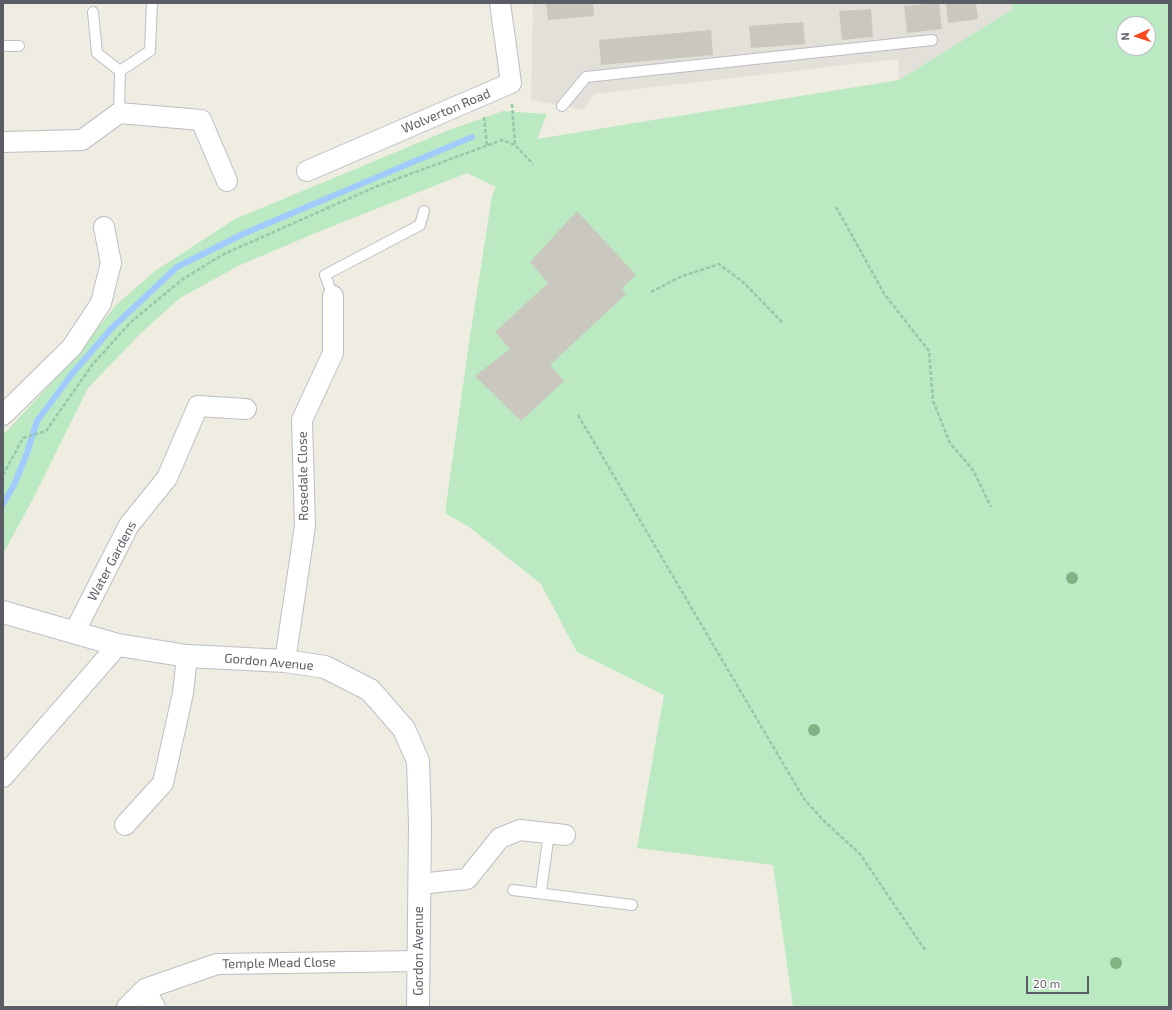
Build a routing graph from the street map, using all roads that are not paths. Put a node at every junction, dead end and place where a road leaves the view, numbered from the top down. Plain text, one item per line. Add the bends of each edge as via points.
1 (152, 3) edge
2 (500, 3) edge
3 (93, 12) dead end
4 (932, 40) dead end
5 (3, 46) edge
6 (19, 46) dead end
7 (120, 71) junction
8 (562, 106) dead end
9 (119, 113) junction
10 (3, 142) edge
11 (307, 171) dead end
12 (227, 181) dead end
13 (424, 211) dead end
14 (104, 227) dead end
15 (333, 296) joint
16 (246, 409) dead end
17 (3, 415) edge
18 (3, 612) edge
19 (74, 633) junction
20 (118, 645) junction
21 (187, 656) junction
22 (285, 661) junction
23 (3, 777) edge
24 (125, 825) dead end
25 (557, 834) joint
26 (419, 884) junction
27 (513, 890) dead end
28 (541, 892) junction
29 (632, 905) dead end
30 (418, 961) junction
31 (145, 989) junction
32 (127, 1007) edge
33 (155, 1007) edge
34 (418, 1007) edge

1 - 7 lane via 150,51
2 - 11 street, Wolverton Road via 511,83
3 - 7 lane via 97,53
4 - 8 lane via 586,77
5 - 6 lane
7 - 9 lane
9 - 10 street via 82,140
9 - 12 street via 201,120
13 - 15 lane via 420,225 325,275
14 - 17 street via 111,264 102,303 72,347
15 - 22 street, Rosedale Close via 333,353 302,420 305,526
16 - 19 street, Water Gardens via 198,406 167,478 129,525
18 - 19 street, Gordon Avenue
19 - 20 street, Gordon Avenue
20 - 21 street, Gordon Avenue
20 - 23 street
21 - 22 street, Gordon Avenue
21 - 24 street via 184,692 163,783
22 - 26 street, Gordon Avenue via 325,667 370,690 404,729 418,762
25 - 26 street via 520,830 500,838 467,878
25 - 28 lane
26 - 30 street, Gordon Avenue
27 - 28 lane
28 - 29 lane
30 - 31 street, Temple Mead Close via 217,964
30 - 34 street, Gordon Avenue
31 - 32 street, Temple Mead Close
31 - 33 street

